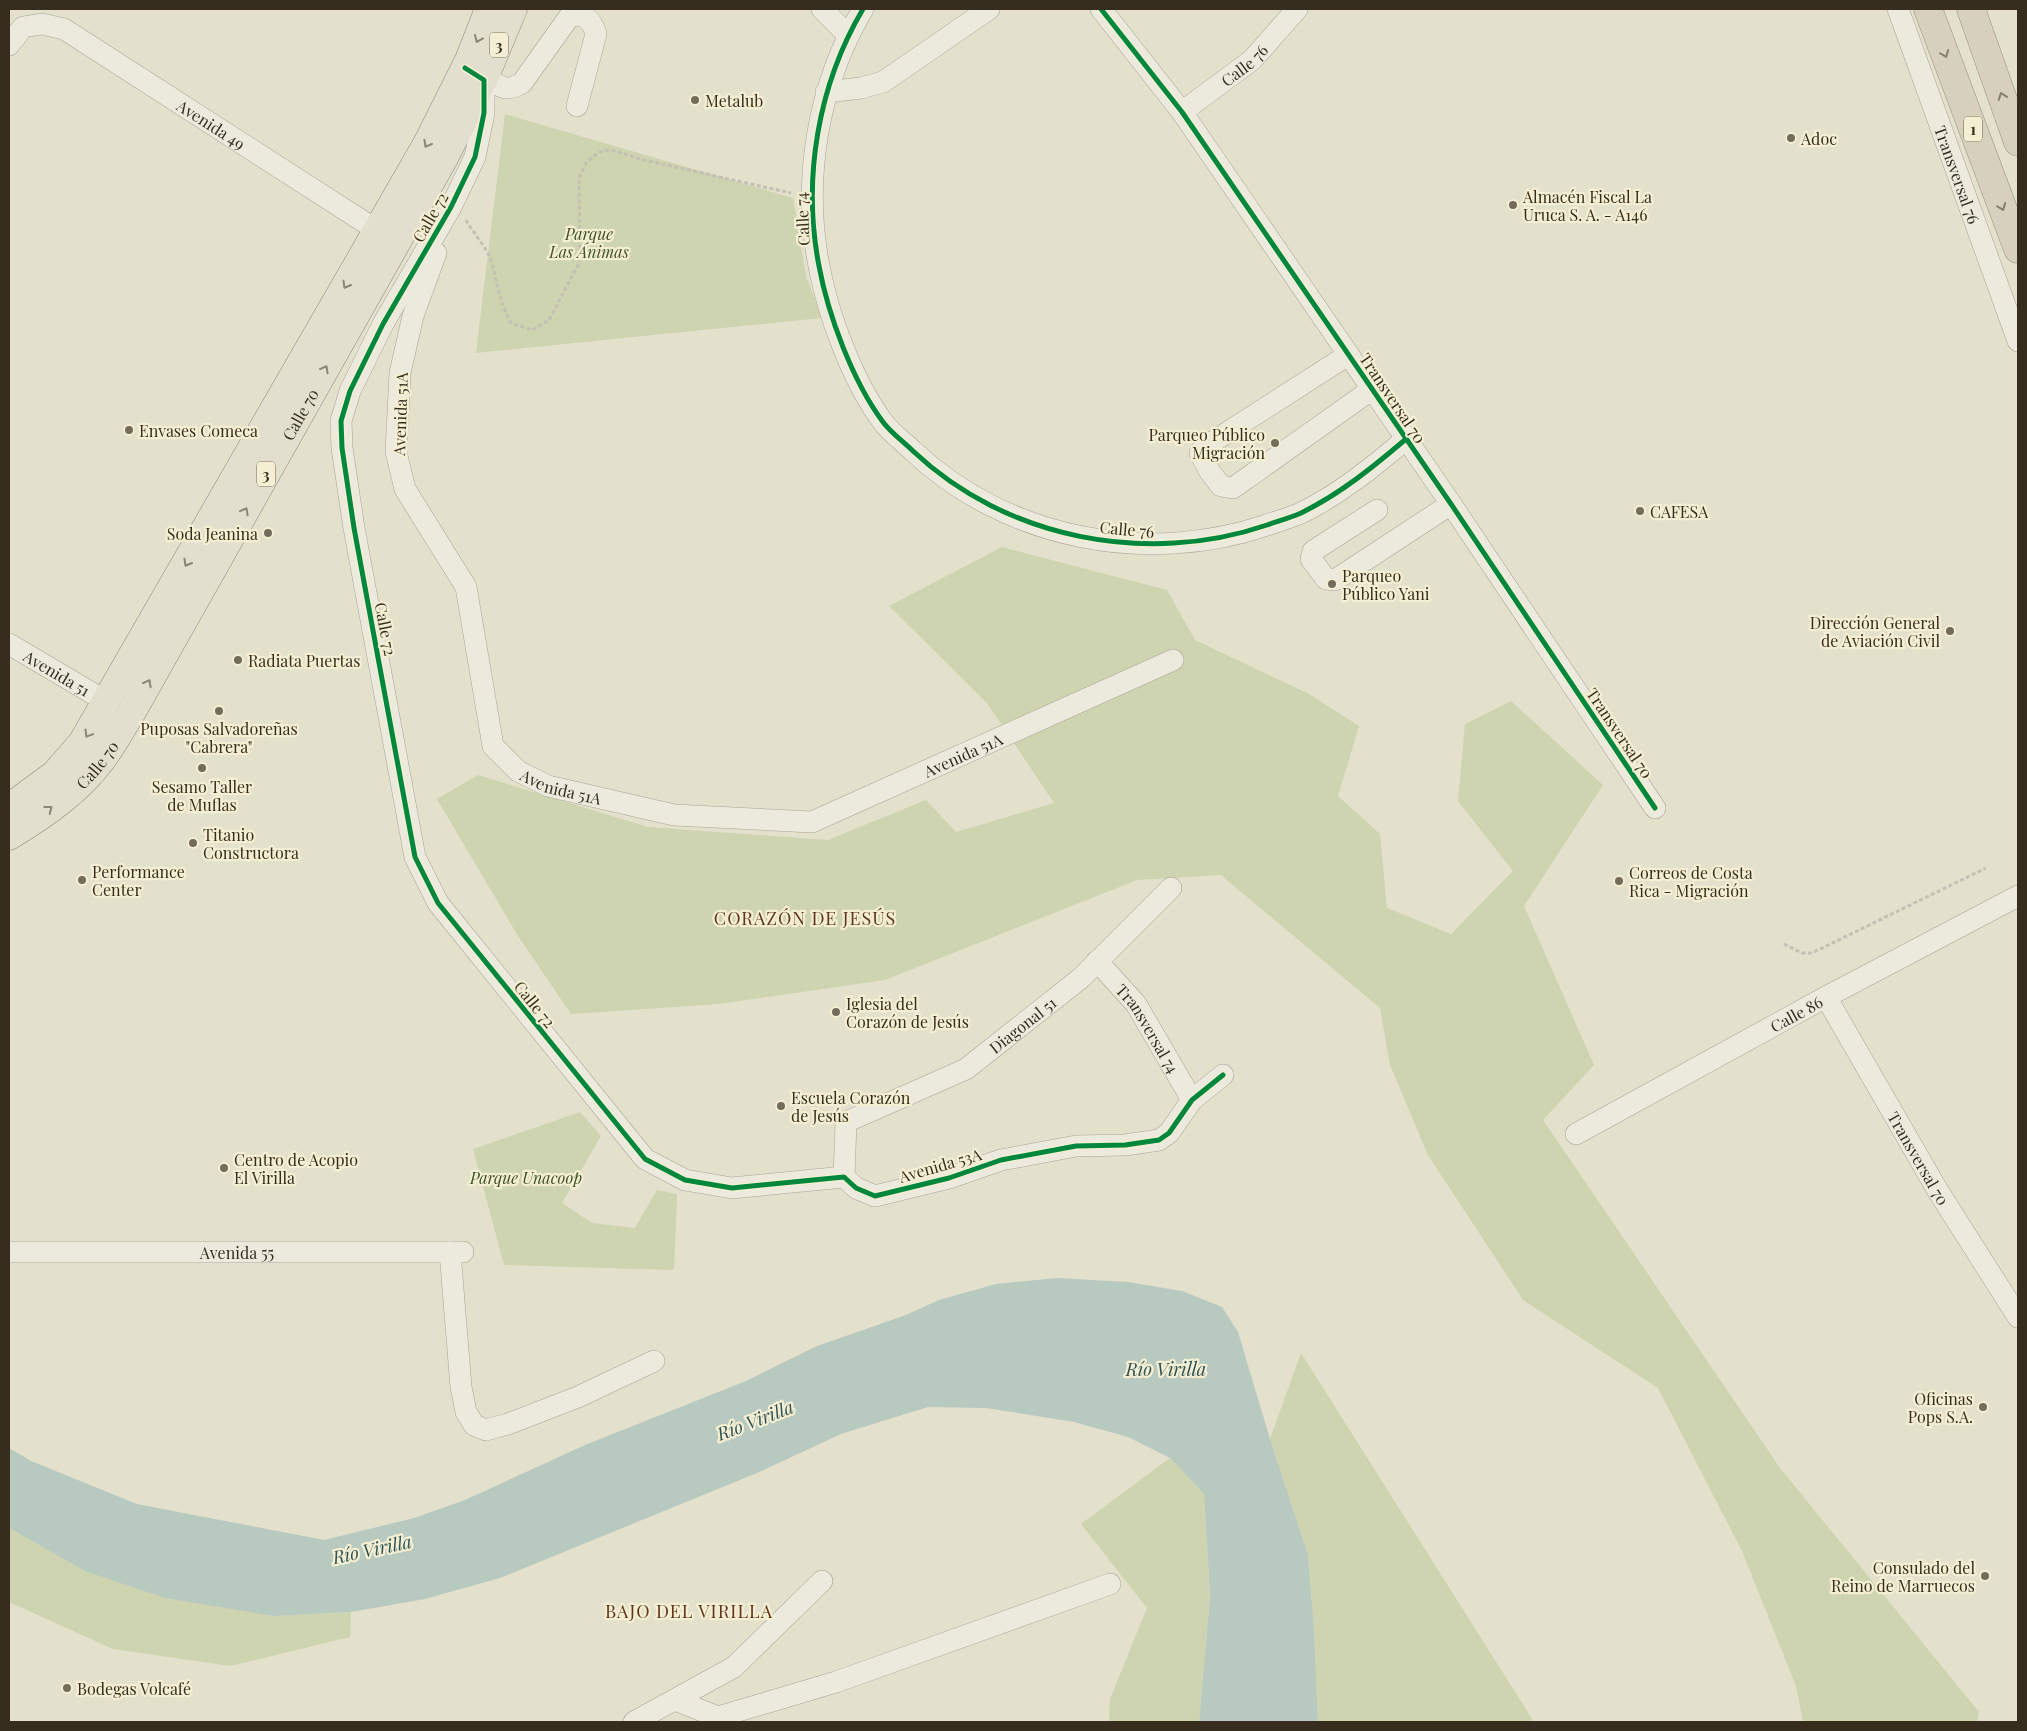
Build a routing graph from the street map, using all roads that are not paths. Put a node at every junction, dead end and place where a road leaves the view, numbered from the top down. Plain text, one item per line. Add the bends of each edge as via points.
1 (489, 9) edge
2 (513, 9) edge
3 (822, 9) edge
4 (863, 9) edge
5 (989, 9) edge
6 (1101, 9) edge
7 (1297, 9) edge
8 (1898, 9) edge
9 (1928, 9) edge
10 (1971, 9) edge
11 (848, 35) junction
12 (9, 45) edge
13 (478, 75) junction
14 (826, 92) junction
15 (577, 106) dead end
16 (1182, 112) junction
17 (2018, 142) edge
18 (452, 208) junction
19 (378, 231) junction
20 (2018, 250) edge
21 (2018, 341) edge
22 (1348, 356) junction
23 (1371, 390) junction
24 (884, 423) joint
25 (1406, 439) junction
26 (1451, 504) junction
27 (1377, 510) dead end
28 (9, 644) edge
29 (1173, 660) dead end
30 (107, 702) junction
31 (9, 808) edge
32 (1655, 808) dead end
33 (9, 836) edge
34 (1171, 888) dead end
35 (2018, 896) edge
36 (1097, 961) junction
37 (1826, 997) junction
38 (1223, 1075) dead end
39 (1192, 1100) junction
40 (1576, 1134) dead end
41 (844, 1177) junction
42 (9, 1252) edge
43 (2018, 1317) edge
44 (654, 1362) dead end
45 (822, 1581) dead end
46 (1110, 1584) dead end
47 (675, 1700) junction
48 (634, 1722) edge

1 -> 13 main road, Calle 70 / 3
2 - 13 main road, Calle 70 / 3
3 - 11 street
4 - 11 street, Calle 74
5 - 14 street via 883,82
6 - 16 street, Transversal 70
7 - 16 street, Calle 76 via 1252,60
8 - 21 street, Transversal 76
9 -> 20 highway, 1
17 -> 10 highway
11 - 14 street, Calle 74
12 - 19 street, Avenida 49 via 23,28 42,24 64,30
13 - 15 street via 503,88 522,83 569,17 588,18 596,34
13 - 18 street, Calle 72 via 484,113 475,157
13 -> 19 main road, Calle 70 / 3 via 427,144
33 -> 13 main road, Calle 70 / 3 via 75,789 101,760 120,731 444,158
14 - 24 street, Calle 74 via 815,145 812,198 815,246 824,293 839,338
16 - 22 street, Transversal 70
18 - 29 street, Avenida 51A via 414,316 400,372 396,452 405,489 466,587 493,746 518,771 548,786 674,815 812,822
18 - 41 street, Calle 72 via 383,324 350,391 341,420 354,528 415,857 438,903 645,1159 685,1180 732,1188
19 -> 30 main road, Calle 70 / 3
22 - 23 street, Transversal 70
22 - 23 street via 1203,448 1200,453 1210,472 1221,486 1233,488
23 - 25 street, Transversal 70
24 - 25 street, Calle 76 via 931,468 985,503 1045,528 1127,543 1174,544 1238,535 1300,514 1356,481
25 - 26 street, Transversal 70
26 - 27 street via 1335,580 1326,579 1311,559 1313,551
26 - 32 street, Transversal 70
28 - 30 street, Avenida 51
30 -> 31 main road, Calle 70 / 3 via 82,743 55,774
34 - 36 street, Diagonal 51
35 - 37 street, Calle 86
36 - 39 street, Transversal 74 via 1136,1004
36 - 41 street, Diagonal 51 via 1081,978 966,1069 846,1122
37 - 40 street, Calle 86
37 - 43 street, Transversal 70 via 1938,1190
38 - 39 street, Avenida 53A
39 - 41 street, Avenida 53A via 1168,1134 1159,1140 1076,1146 1001,1160 949,1178 875,1196 856,1188
42 - 44 street, Avenida 55 via 457,1252 461,1387 466,1412 474,1425 486,1430 578,1397
45 - 47 street via 734,1667
46 - 47 street via 836,1682 718,1717
47 - 48 street

